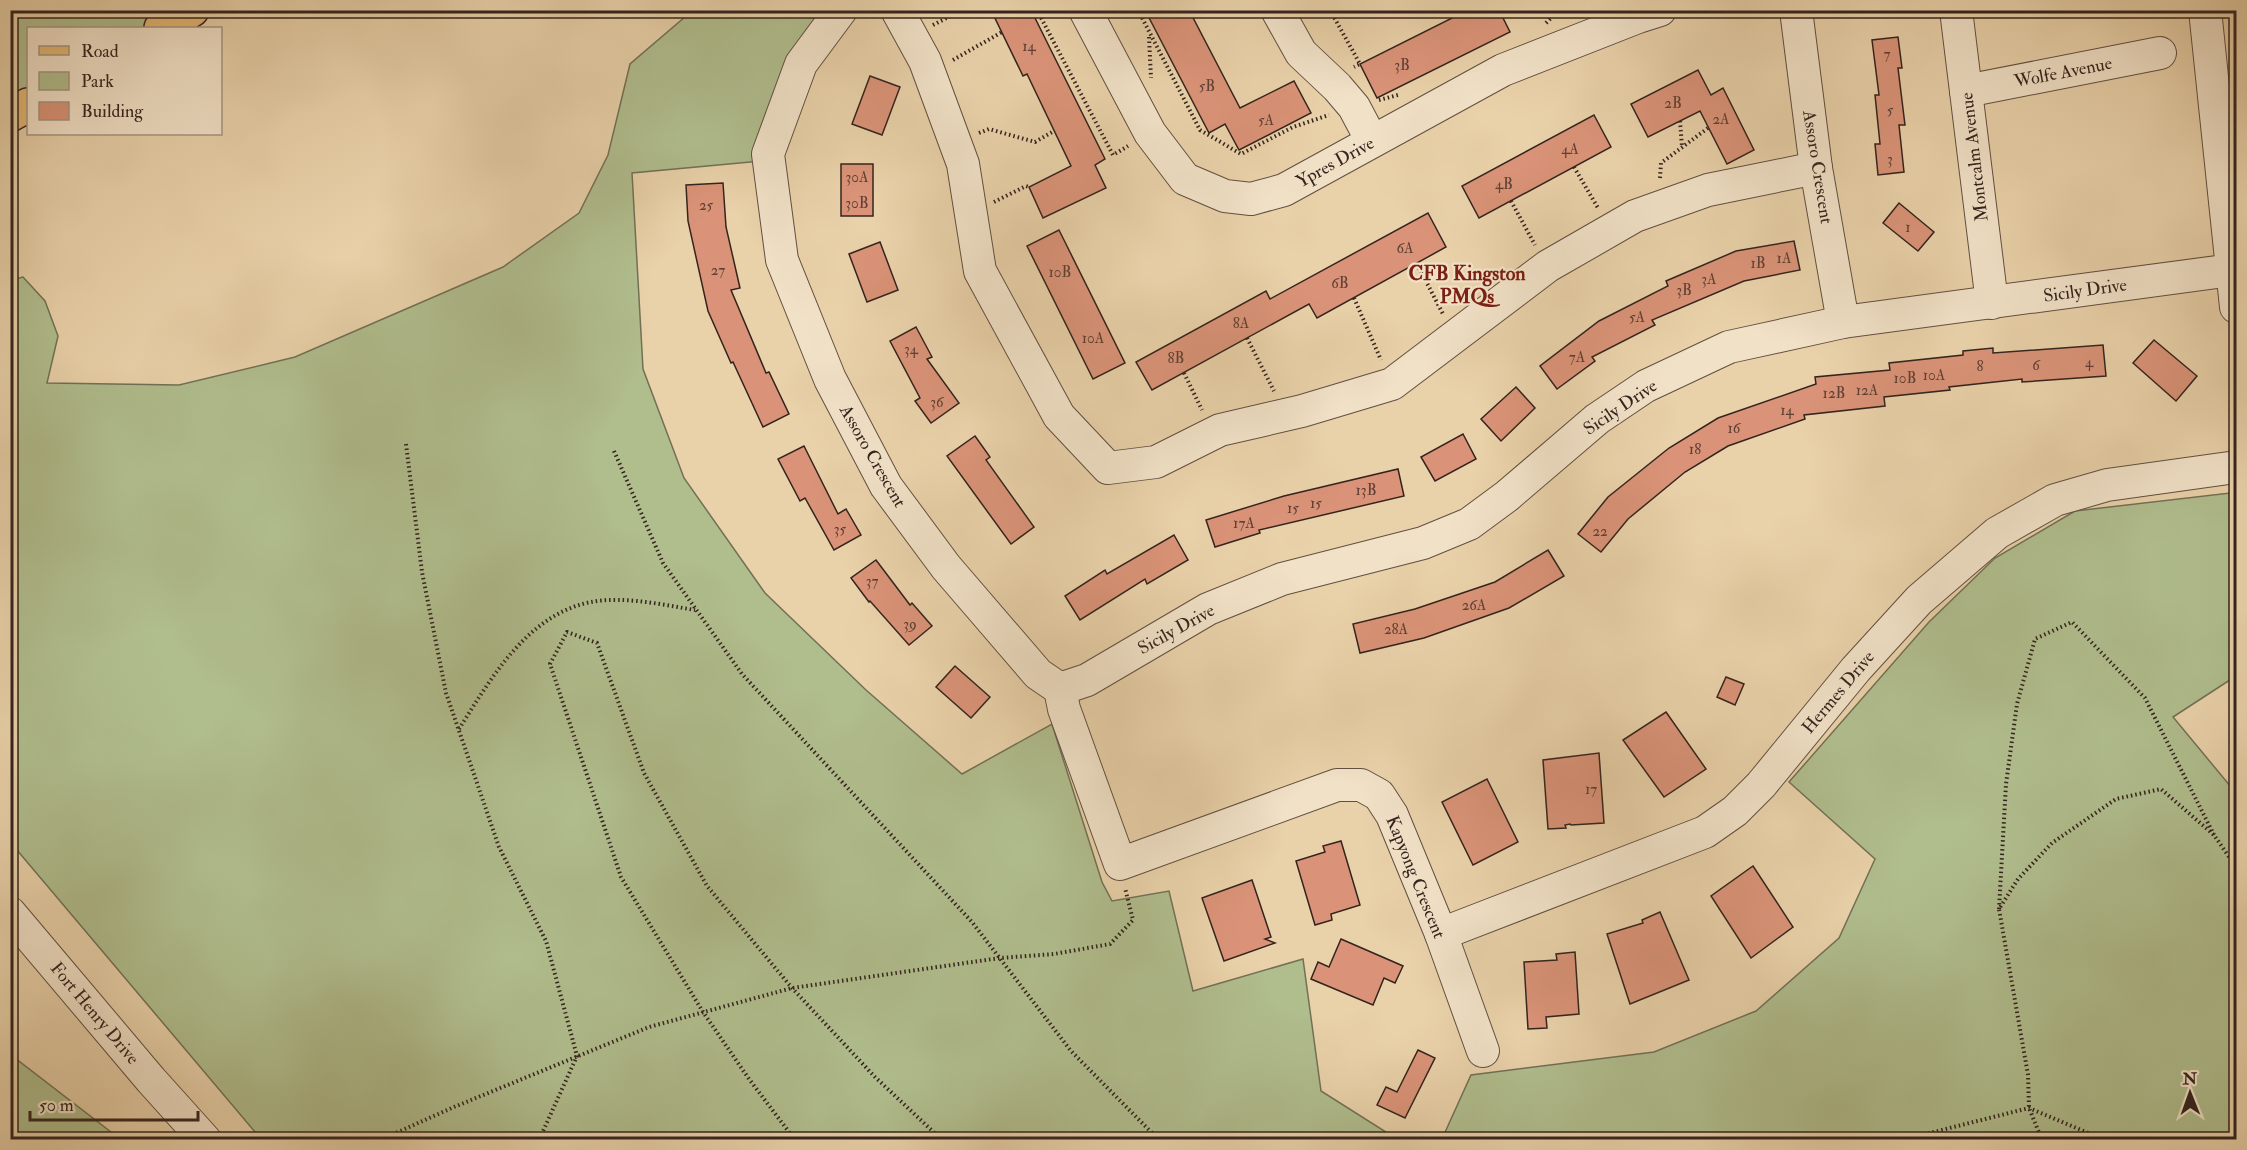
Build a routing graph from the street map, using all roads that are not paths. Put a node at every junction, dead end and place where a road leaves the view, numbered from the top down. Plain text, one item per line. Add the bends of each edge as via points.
1 (192, 10) edge
2 (841, 10) edge
3 (897, 10) edge
4 (1084, 10) edge
5 (1277, 10) edge
6 (1660, 10) edge
7 (1796, 10) edge
8 (1956, 10) edge
9 (2205, 10) edge
10 (163, 27) edge
11 (2160, 53) dead end
12 (1966, 91) junction
13 (27, 106) edge
14 (10, 115) edge
15 (1372, 141) junction
16 (1816, 168) junction
17 (2232, 270) junction
18 (1992, 303) junction
19 (2236, 307) edge
20 (1843, 322) junction
21 (2236, 467) edge
22 (1060, 689) junction
23 (10, 912) edge
24 (1441, 934) junction
25 (1483, 1051) dead end
26 (205, 1140) edge

1 - 10 main road
2 - 22 street, Assoro Crescent via 801,64 768,154 782,260 830,379 886,486 946,567 1038,674
3 - 16 street via 925,61 963,164 980,271 1059,416 1108,468 1156,462 1220,430 1392,384 1546,267 1635,216 1708,190
4 - 15 street, Ypres Drive via 1150,133 1185,179 1225,196 1251,199 1284,190
5 - 15 street via 1301,53 1354,107
6 - 15 street, Ypres Drive via 1503,70
7 - 16 street, Assoro Crescent
8 - 12 street, Montcalm Avenue
9 - 17 street
11 - 12 street, Wolfe Avenue
12 - 18 street, Montcalm Avenue
13 - 14 main road
16 - 20 street, Assoro Crescent
17 - 18 street, Sicily Drive
17 - 19 street
18 - 20 street, Sicily Drive
20 - 22 street, Sicily Drive via 1729,347 1646,386 1597,419 1469,524 1423,543 1282,579 1208,609 1087,680
21 - 24 street, Hermes Drive via 2107,485 2055,500 1997,533 1918,600 1735,811 1705,832
22 - 24 street, Kapyong Crescent via 1120,864 1337,785 1361,785 1379,795 1392,815
23 - 26 street, Fort Henry Drive
24 - 25 street, Kapyong Crescent

